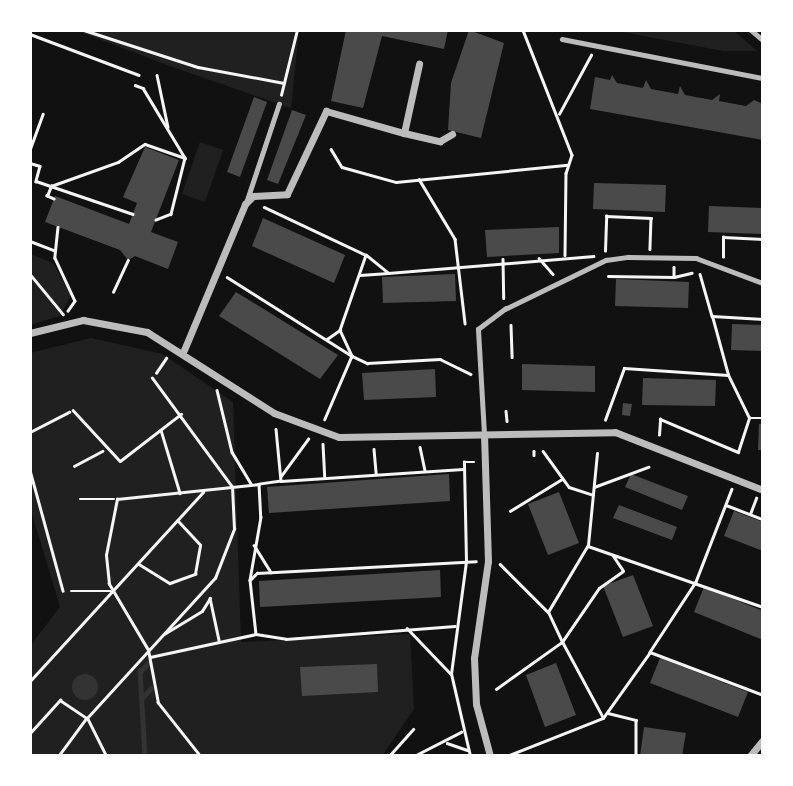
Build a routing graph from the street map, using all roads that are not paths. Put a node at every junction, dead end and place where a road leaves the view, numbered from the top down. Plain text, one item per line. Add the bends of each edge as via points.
1 (751, 30) edge
2 (562, 39) dead end
3 (763, 40) edge
4 (419, 64) dead end
5 (763, 78) edge
6 (279, 104) road end
7 (404, 133) junction
8 (453, 134) dead end
9 (246, 204) junction
10 (763, 283) edge
11 (30, 333) edge
12 (184, 350) junction
13 (484, 434) junction
14 (763, 490) edge
15 (763, 740) edge
16 (490, 756) edge
17 (750, 756) edge

1 - 3 lane
2 - 5 lane
4 - 7 street
6 - 9 lane
7 - 8 street via 440,141
7 - 9 street via 326,111 287,194 253,196
9 - 12 street
10 - 13 lane via 723,264 675,257 606,257 505,309 478,330
11 - 12 street via 83,320 147,332
12 - 13 street via 275,414 323,433 366,439
13 - 14 street via 615,432
13 - 16 street via 488,561 474,658 476,704
15 - 17 street

